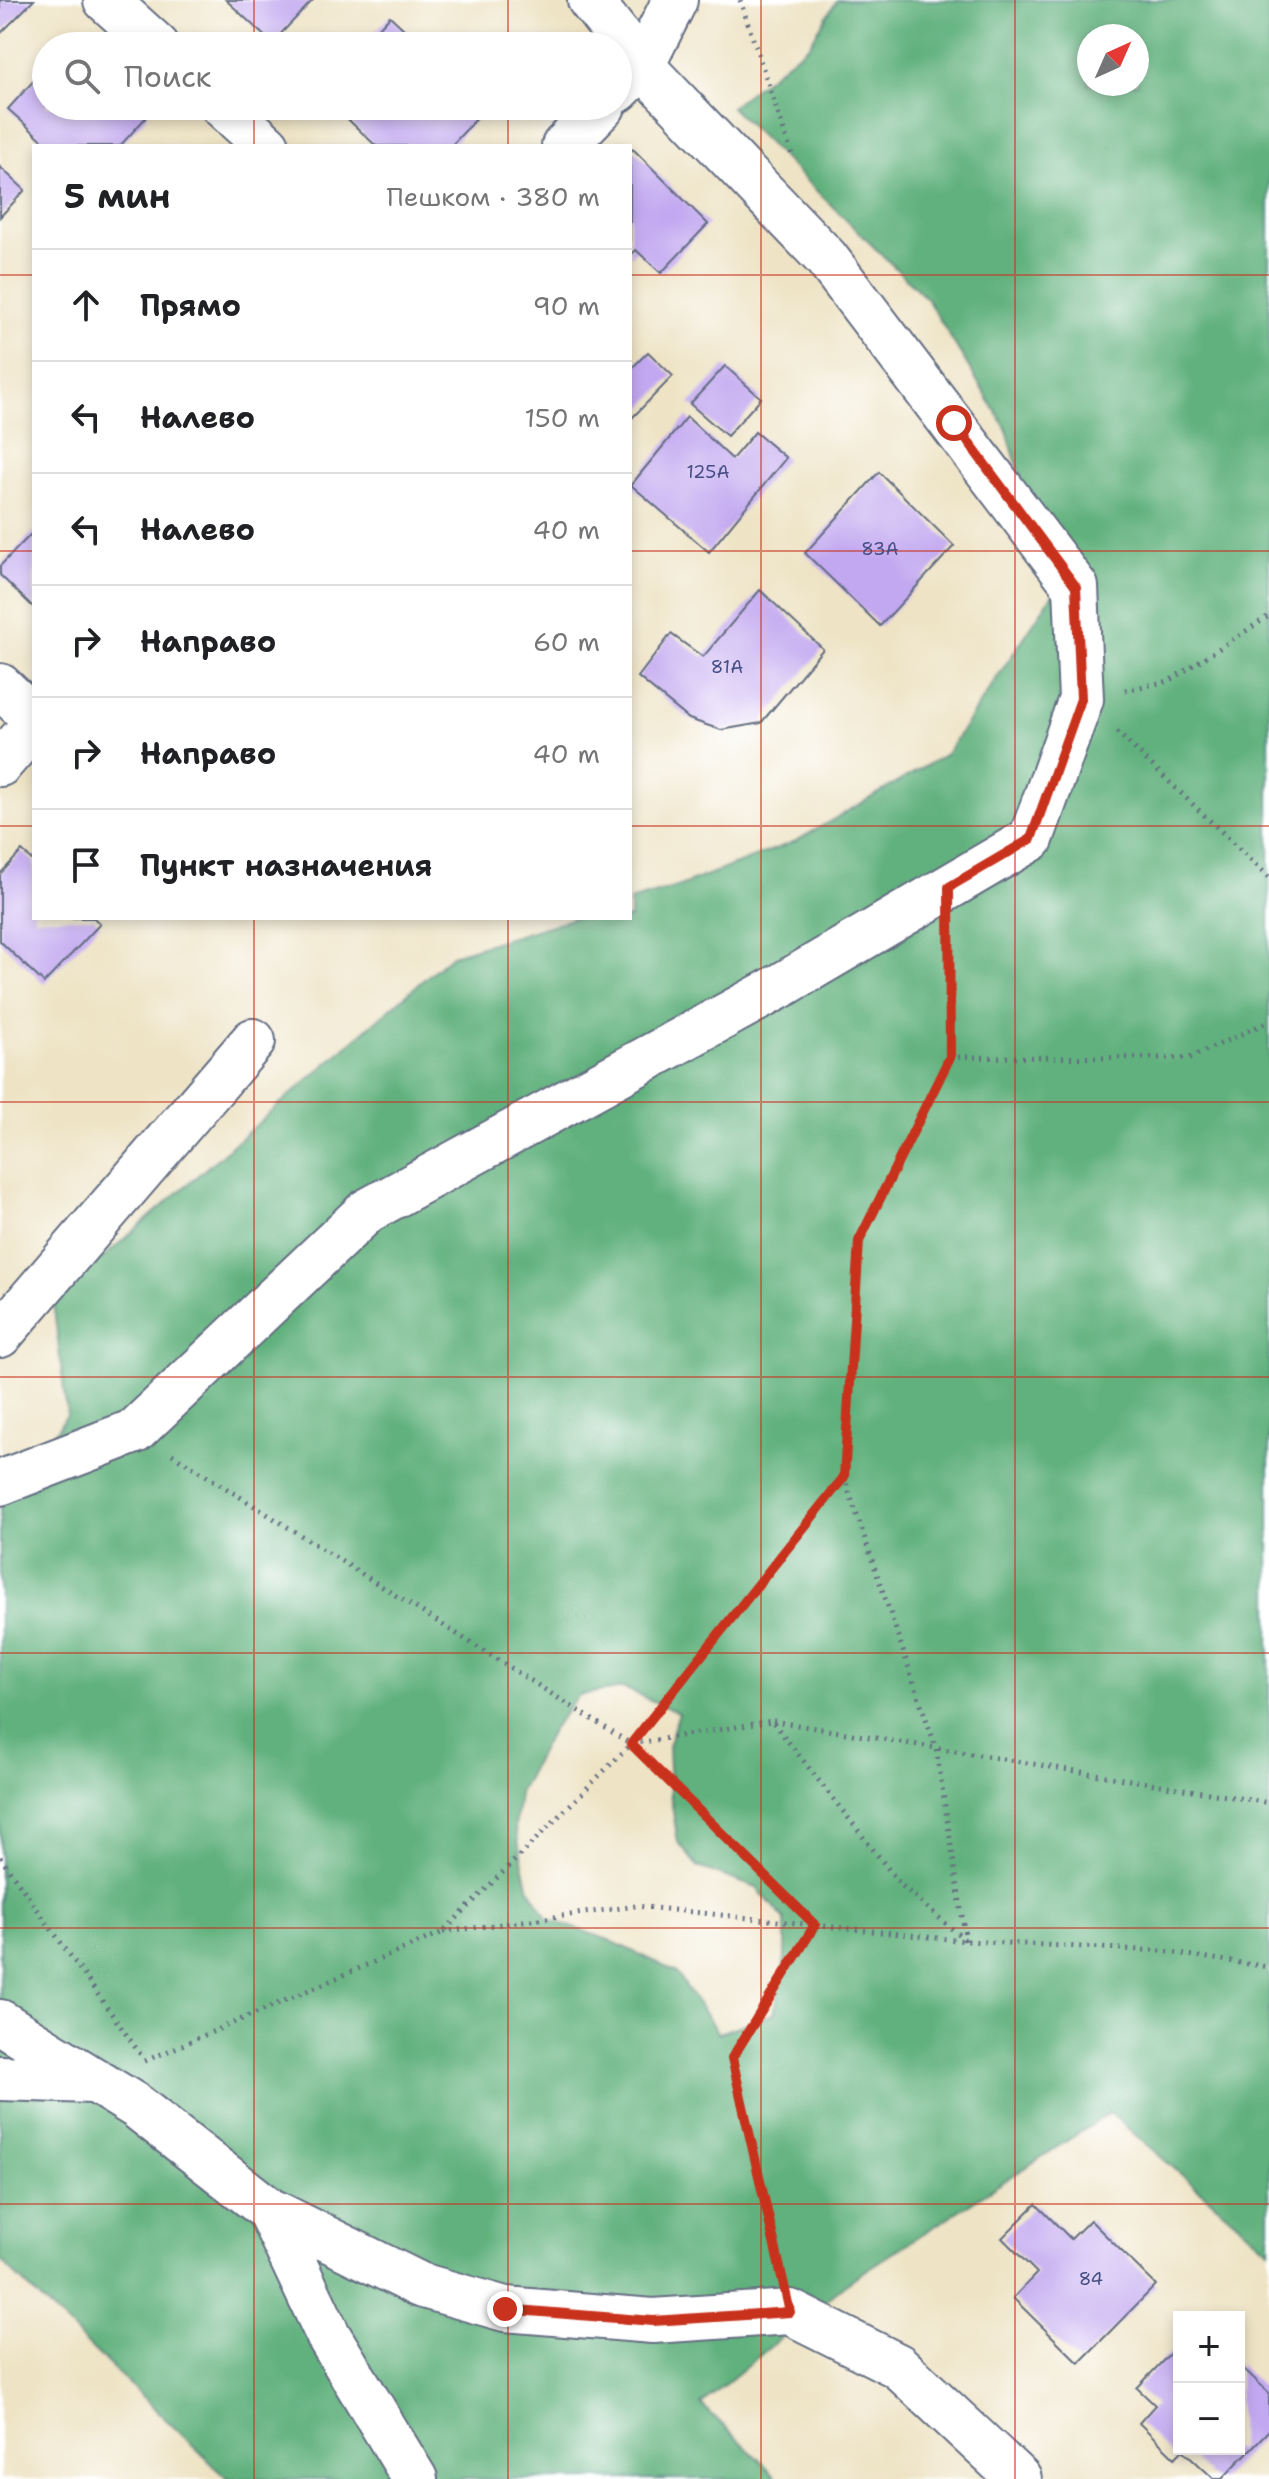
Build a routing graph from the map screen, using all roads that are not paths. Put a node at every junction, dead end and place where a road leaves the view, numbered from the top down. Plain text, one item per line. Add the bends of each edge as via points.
1 (106, 0) edge
2 (590, 0) edge
3 (675, 0) edge
4 (141, 32) edge
5 (606, 32) edge
6 (632, 75) edge
7 (632, 80) edge
8 (238, 120) edge
9 (589, 120) edge
10 (265, 144) edge
11 (566, 144) edge
12 (0, 686) edge
13 (32, 716) edge
14 (32, 727) edge
15 (0, 764) edge
16 (253, 1041) dead end
17 (0, 1335) edge
18 (0, 1483) edge
19 (0, 2022) edge
20 (0, 2078) edge
21 (92, 2081) junction
22 (269, 2210) junction
23 (415, 2479) edge
24 (1019, 2479) edge

1 - 4 street
2 - 5 street
3 - 6 street
7 - 18 street via 826,258 1076,587 1081,699 1031,839 784,984 367,1211 135,1431
8 - 10 street
9 - 11 street
12 - 13 street
14 - 15 street
16 - 17 street
19 - 21 street
20 - 21 street
21 - 22 street via 136,2106
22 - 23 street via 328,2335
22 - 24 street via 420,2285 505,2309 653,2321 790,2312 898,2366

